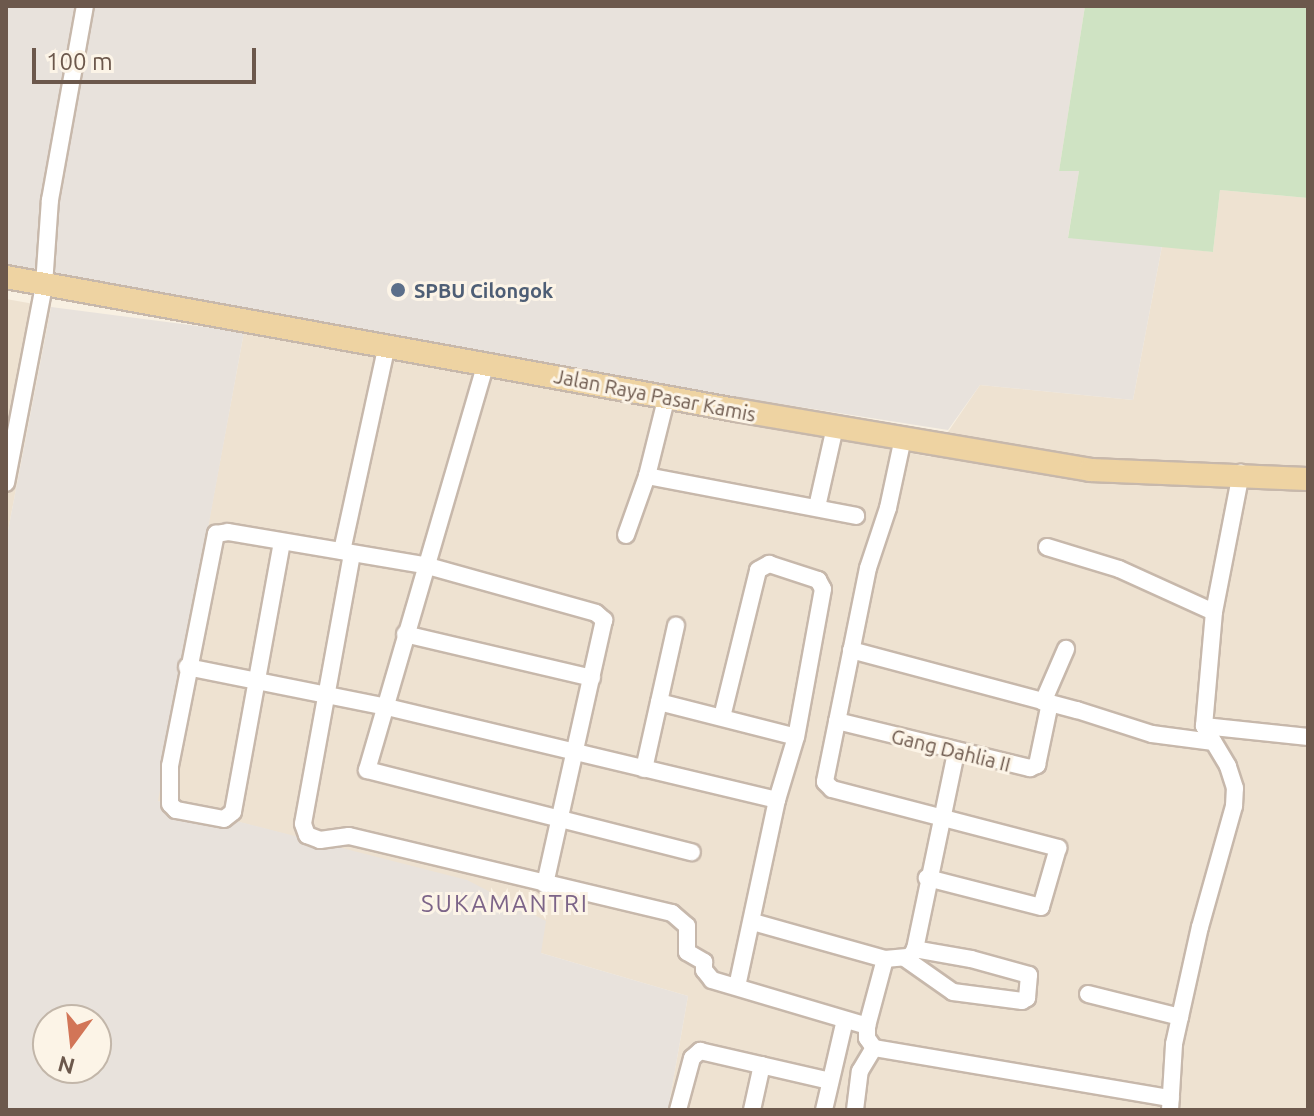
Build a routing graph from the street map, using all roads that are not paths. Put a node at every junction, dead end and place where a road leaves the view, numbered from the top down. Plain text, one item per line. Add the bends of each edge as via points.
1 (85, 6) edge
2 (6, 277) edge
3 (44, 285) junction
4 (387, 345) junction
5 (486, 363) junction
6 (6, 384) edge
7 (23, 388) junction
8 (667, 396) junction
9 (835, 427) junction
10 (903, 438) junction
11 (9, 454) edge
12 (1241, 473) junction
13 (647, 476) junction
14 (1308, 479) edge
15 (6, 483) edge
16 (817, 507) junction
17 (856, 516) dead end
18 (626, 535) dead end
19 (282, 542) junction
20 (1047, 547) dead end
21 (347, 552) junction
22 (428, 566) junction
23 (1214, 612) junction
24 (676, 626) dead end
25 (405, 634) junction
26 (1066, 649) dead end
27 (851, 650) junction
28 (187, 667) junction
29 (592, 678) junction
30 (258, 682) junction
31 (326, 695) junction
32 (659, 702) junction
33 (1043, 702) junction
34 (387, 707) junction
35 (722, 717) junction
36 (837, 721) junction
37 (1204, 726) junction
38 (796, 737) junction
39 (1308, 737) edge
40 (1213, 742) junction
41 (956, 753) junction
42 (576, 754) junction
43 (644, 769) junction
44 (777, 800) junction
45 (940, 816) junction
46 (562, 817) junction
47 (692, 852) dead end
48 (927, 878) junction
49 (545, 884) junction
50 (753, 922) junction
51 (910, 954) junction
52 (885, 959) junction
53 (737, 986) junction
54 (1088, 994) dead end
55 (1180, 1017) junction
56 (845, 1020) junction
57 (867, 1026) junction
58 (874, 1048) junction
59 (762, 1065) junction
60 (830, 1081) junction
61 (1170, 1104) edge
62 (828, 1109) edge
63 (678, 1110) edge
64 (752, 1110) edge
65 (855, 1110) edge

1 - 3 street via 50,200
2 - 3 main road, Jalan Raya Pasar Kamis
3 - 4 main road, Jalan Raya Pasar Kamis
3 - 7 street
4 - 5 main road, Jalan Raya Pasar Kamis
4 - 21 street
5 - 8 main road, Jalan Raya Pasar Kamis
5 - 22 street
6 - 7 street
7 - 11 street
8 - 9 main road, Jalan Raya Pasar Kamis
8 - 13 street
9 - 10 main road, Jalan Raya Pasar Kamis
9 - 16 street
10 - 12 main road, Jalan Raya Pasar Kamis via 1090,470
10 - 27 street
11 - 15 street
12 - 14 main road, Jalan Raya Pasar Kamis
12 - 23 street
13 - 16 street
13 - 18 street
16 - 17 street
19 - 21 street
19 - 28 street via 216,534
19 - 30 street
20 - 23 street via 1119,569
21 - 22 street
21 - 31 street
22 - 25 street
22 - 29 street via 601,616 604,625
23 - 37 street
24 - 32 street
25 - 29 street
25 - 34 street
26 - 33 street
27 - 33 street
27 - 36 street
28 - 30 street
28 - 30 street via 167,797 176,810 224,819 233,812
29 - 42 street
30 - 31 street
31 - 34 street
31 - 49 street via 303,824 307,835 320,840 349,836
32 - 35 street
32 - 43 street
33 - 40 street via 1152,734
33 - 41 street, Gang Dahlia II via 1034,767
34 - 42 street
34 - 46 street via 367,770
35 - 38 street
35 - 38 street via 758,570 769,564 818,580 823,589
36 - 41 street, Gang Dahlia II
36 - 45 street via 825,777 829,788
37 - 39 street
37 - 40 street
38 - 44 street
40 - 55 street via 1228,766 1234,806
41 - 45 street
42 - 43 street
42 - 46 street
43 - 44 street
44 - 50 street
45 - 48 street
45 - 48 street via 1053,843 1058,851 1041,907
46 - 47 street
46 - 49 street
48 - 51 street
49 - 53 street via 672,913 687,926 687,952 704,962 707,976
50 - 52 street
50 - 53 street
51 - 51 street via 953,992 1027,998 1029,975 971,959
51 - 52 street
52 - 57 street
53 - 56 street
54 - 55 street
55 - 61 street
56 - 57 street
56 - 60 street
57 - 58 street
58 - 61 street
58 - 65 street via 860,1071
59 - 60 street
59 - 63 street via 700,1051 692,1058
59 - 64 street
60 - 62 street

